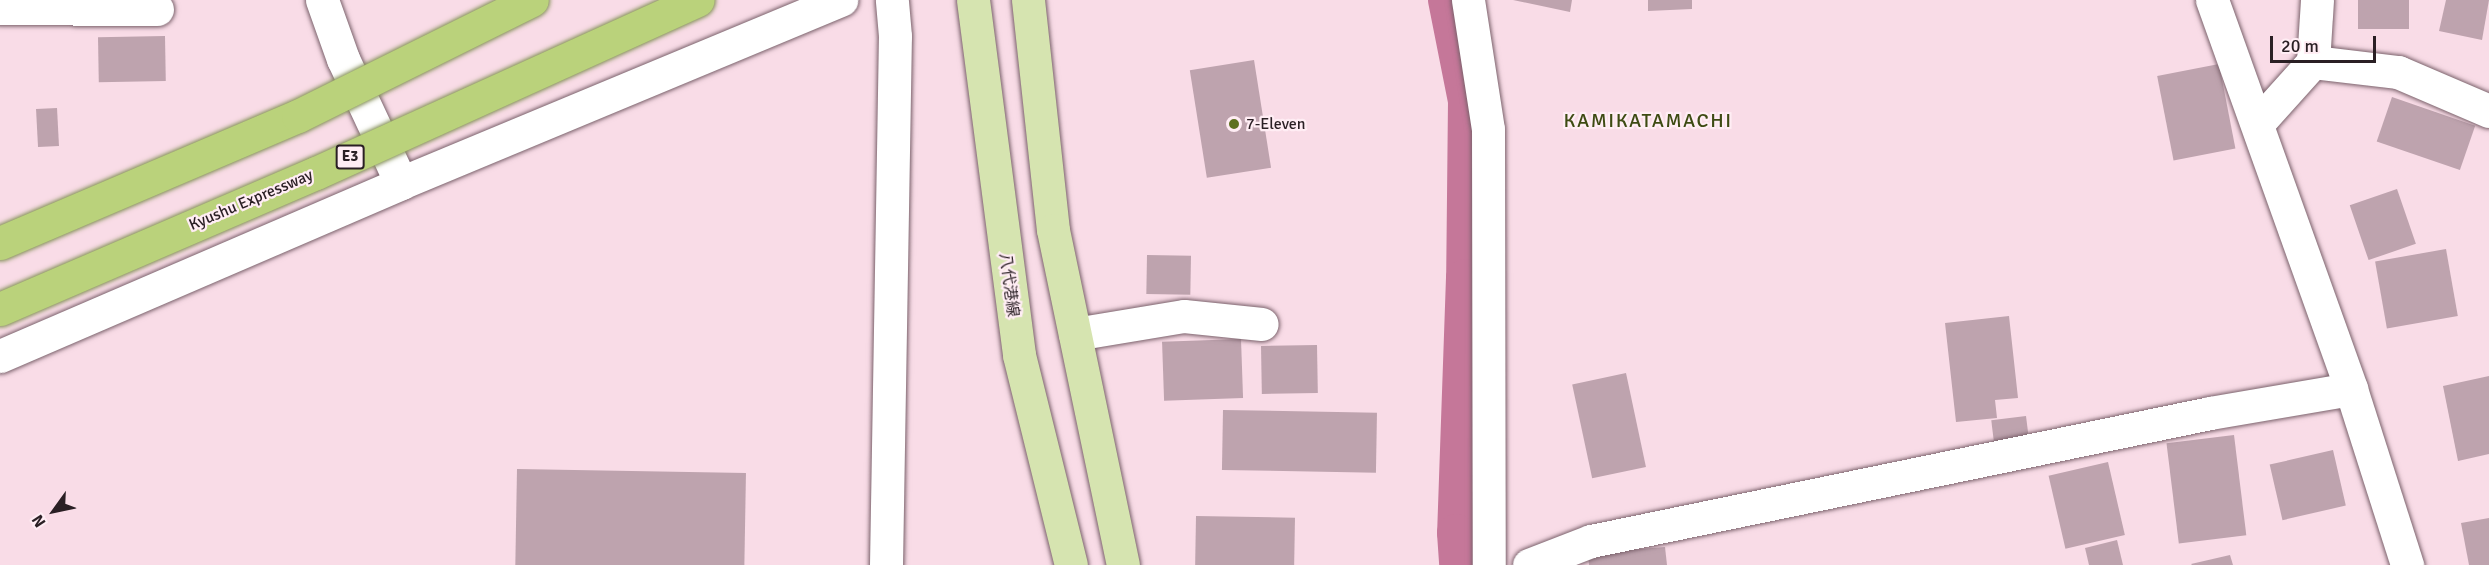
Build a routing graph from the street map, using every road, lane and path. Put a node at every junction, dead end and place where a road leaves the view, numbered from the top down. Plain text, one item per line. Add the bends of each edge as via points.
1 (322, 0) edge
2 (532, 0) edge
3 (698, 0) edge
4 (841, 0) edge
5 (892, 0) edge
6 (973, 0) edge
7 (1028, 0) edge
8 (1468, 0) edge
9 (2212, 0) edge
10 (2317, 0) edge
11 (0, 8) edge
12 (157, 9) dead end
13 (2313, 62) junction
14 (2489, 111) edge
15 (2258, 123) junction
16 (401, 183) junction
17 (0, 243) edge
18 (0, 309) edge
19 (1262, 324) dead end
20 (1075, 334) junction
21 (0, 357) edge
22 (2351, 389) junction
23 (886, 565) edge
24 (1071, 565) edge
25 (1123, 565) edge
26 (1489, 565) edge
27 (1529, 565) edge
28 (2407, 565) edge

1 - 16 street via 343,59
2 - 17 highway, bridge via 298,116
3 - 18 highway, Kyushu Expressway / E3, bridge
4 - 16 street
5 - 23 street via 895,36
6 - 24 main road, 八代港線 via 1018,356
7 - 20 main road via 1053,230
8 - 26 street via 1488,129
9 - 15 street
10 - 13 street
11 - 12 street
13 - 14 street via 2398,72
13 - 15 street
15 - 22 street
16 - 21 street
19 - 20 street via 1184,316
20 - 25 main road
22 - 27 street via 2210,413 1591,540
22 - 28 street

